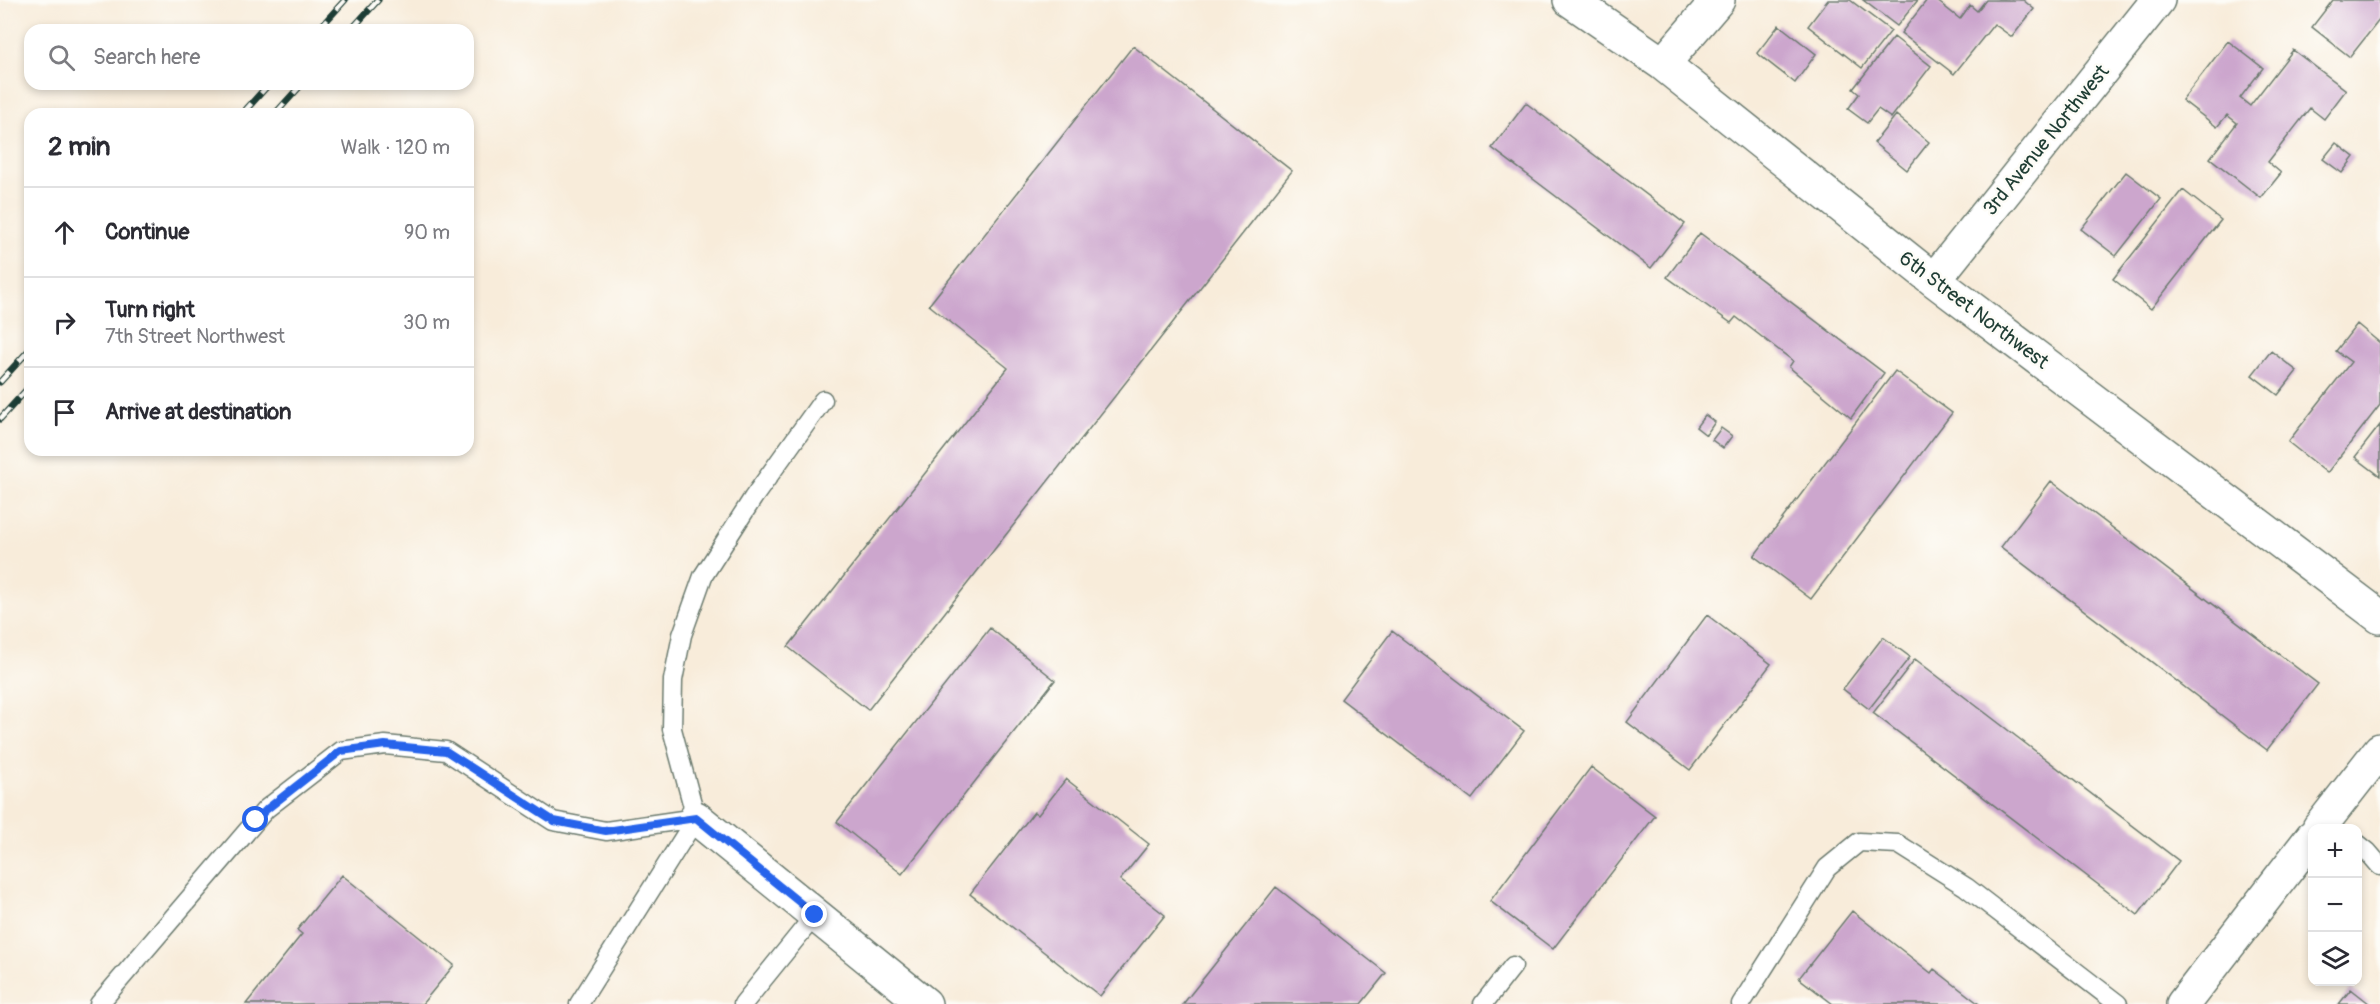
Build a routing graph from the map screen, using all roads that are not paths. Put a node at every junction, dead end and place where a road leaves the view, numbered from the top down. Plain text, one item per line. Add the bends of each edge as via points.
1 (1570, 0) edge
2 (1718, 0) edge
3 (2158, 0) edge
4 (1663, 64) junction
5 (1934, 280) junction
6 (823, 400) dead end
7 (2380, 617) edge
8 (2380, 750) edge
9 (696, 818) junction
10 (2327, 824) edge
11 (2362, 847) edge
12 (2308, 848) edge
13 (2380, 866) edge
14 (815, 915) junction
15 (1513, 966) dead end
16 (99, 1004) edge
17 (579, 1004) edge
18 (743, 1004) edge
19 (925, 1004) edge
20 (1483, 1004) edge
21 (1741, 1004) edge
22 (2118, 1004) edge
23 (2183, 1004) edge

1 - 4 street, 6th Street Northwest
2 - 4 street
3 - 5 street, 3rd Avenue Northwest
4 - 5 street, 6th Street Northwest
5 - 7 street, 6th Street Northwest
6 - 9 lane via 703,576 682,635 673,680 672,729
8 - 10 street
9 - 14 street
9 - 16 lane via 606,831 554,821 446,751 385,745 341,751 267,809
9 - 17 lane
11 - 13 lane
12 - 23 street
14 - 18 lane
14 - 19 street
15 - 20 lane
21 - 22 lane via 1827,868 1859,842 1898,844 1966,887

